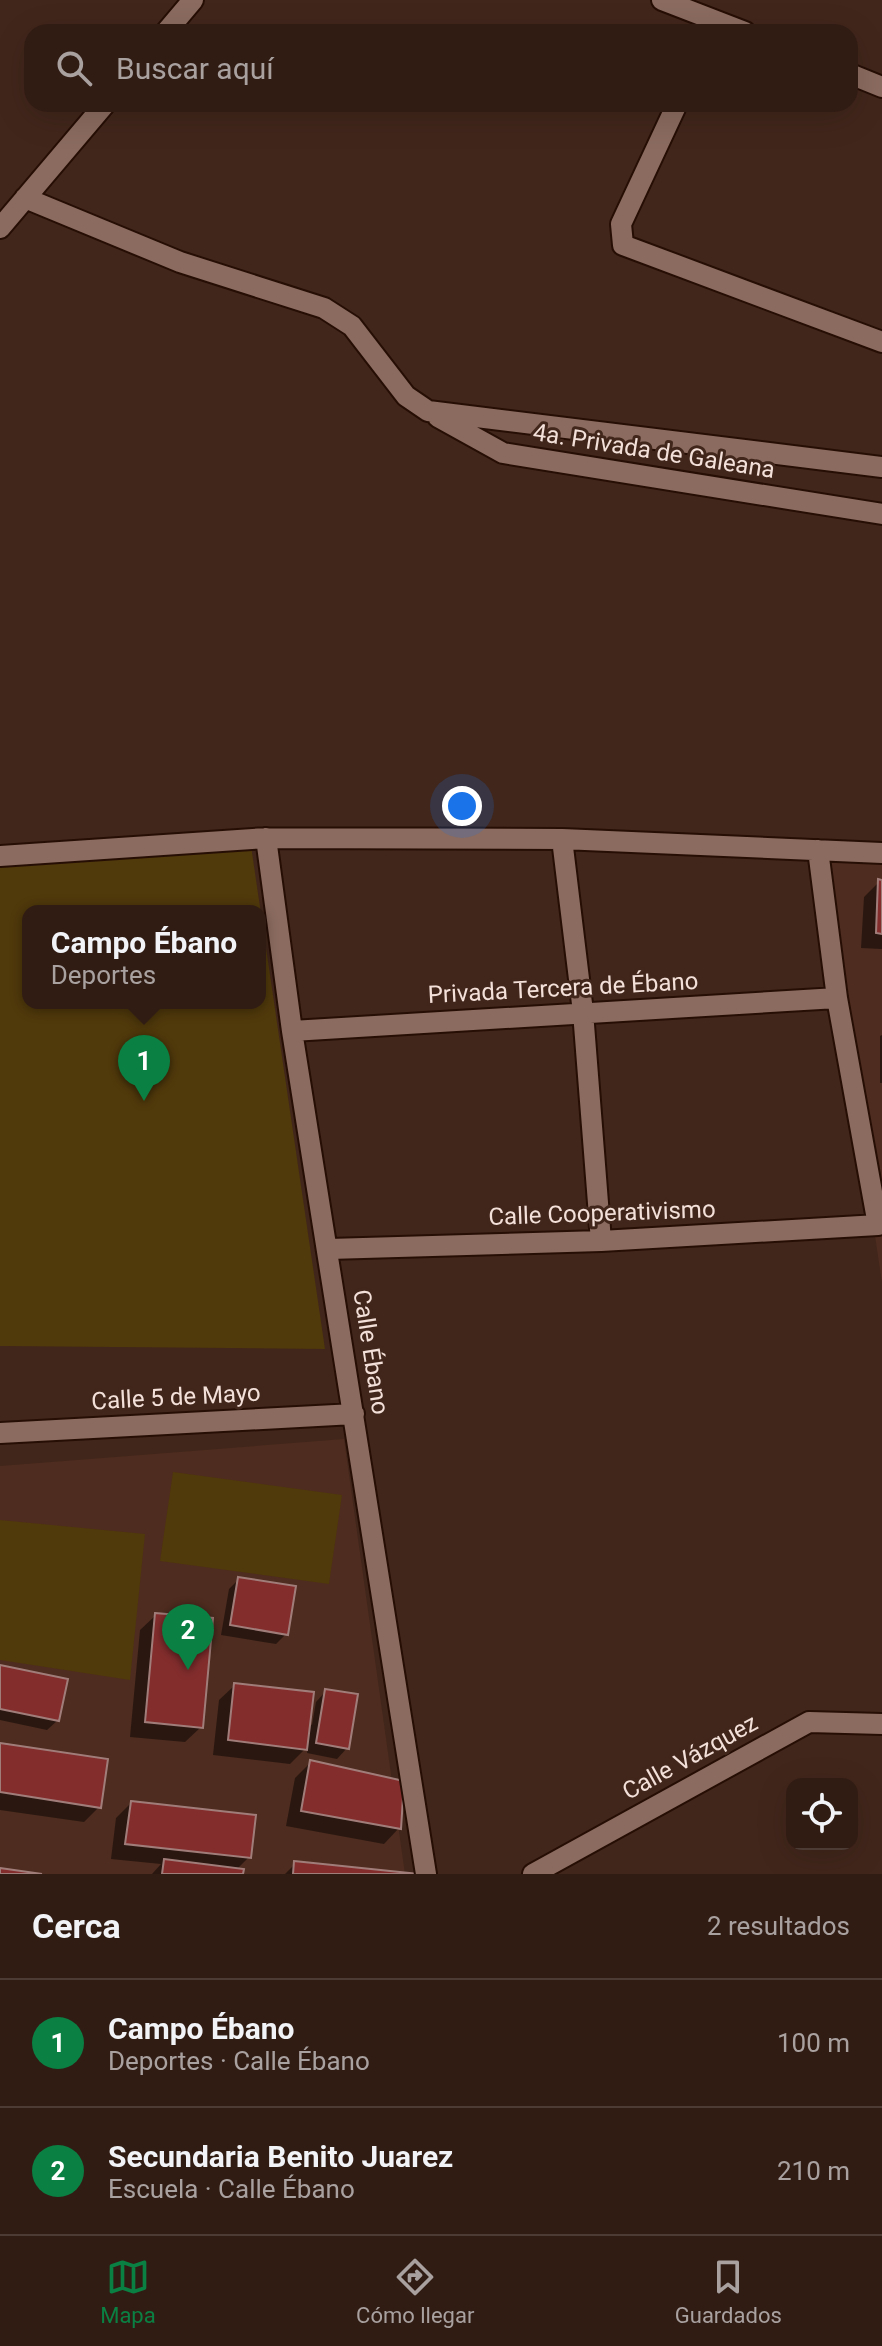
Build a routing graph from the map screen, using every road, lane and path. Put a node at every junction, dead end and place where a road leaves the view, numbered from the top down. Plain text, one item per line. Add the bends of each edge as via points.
1 (193, 0) edge
2 (662, 0) edge
3 (724, 0) edge
4 (173, 24) edge
5 (710, 24) edge
6 (715, 24) edge
7 (858, 77) edge
8 (882, 87) edge
9 (98, 112) edge
10 (673, 112) edge
11 (25, 198) junction
12 (0, 228) edge
13 (882, 342) edge
14 (428, 411) junction
15 (882, 467) edge
16 (882, 514) edge
17 (266, 838) junction
18 (562, 839) junction
19 (818, 850) junction
20 (882, 853) edge
21 (0, 856) edge
22 (837, 998) junction
23 (583, 1012) junction
24 (292, 1031) junction
25 (601, 1241) junction
26 (329, 1249) junction
27 (354, 1414) junction
28 (0, 1433) edge
29 (882, 1724) edge
30 (426, 1874) edge
31 (533, 1874) edge

1 - 4 street
2 - 5 street
3 - 6 street
7 - 8 street
9 - 11 street
10 - 13 street via 621,224 623,245
11 - 12 street
11 - 14 street, 4a. Privada de Galeana via 180,262 324,308 352,326 406,396
14 - 15 street, 4a. Privada de Galeana
14 - 16 street, 4a. Privada de Galeana via 503,453
17 - 18 street
17 - 21 street
17 - 24 street, Calle Ébano
18 - 19 street
18 - 23 street
19 - 20 street
19 - 22 street
22 - 23 street, Privada Tercera de Ébano
22 - 25 street, Calle Cooperativismo via 878,1225
23 - 24 street, Privada Tercera de Ébano
23 - 25 street
24 - 26 street, Calle Ébano
25 - 26 street, Calle Cooperativismo
26 - 27 street, Calle Ébano
27 - 28 street, Calle 5 de Mayo
27 - 30 street, Calle Ébano
29 - 31 street, Calle Vázquez via 809,1722

